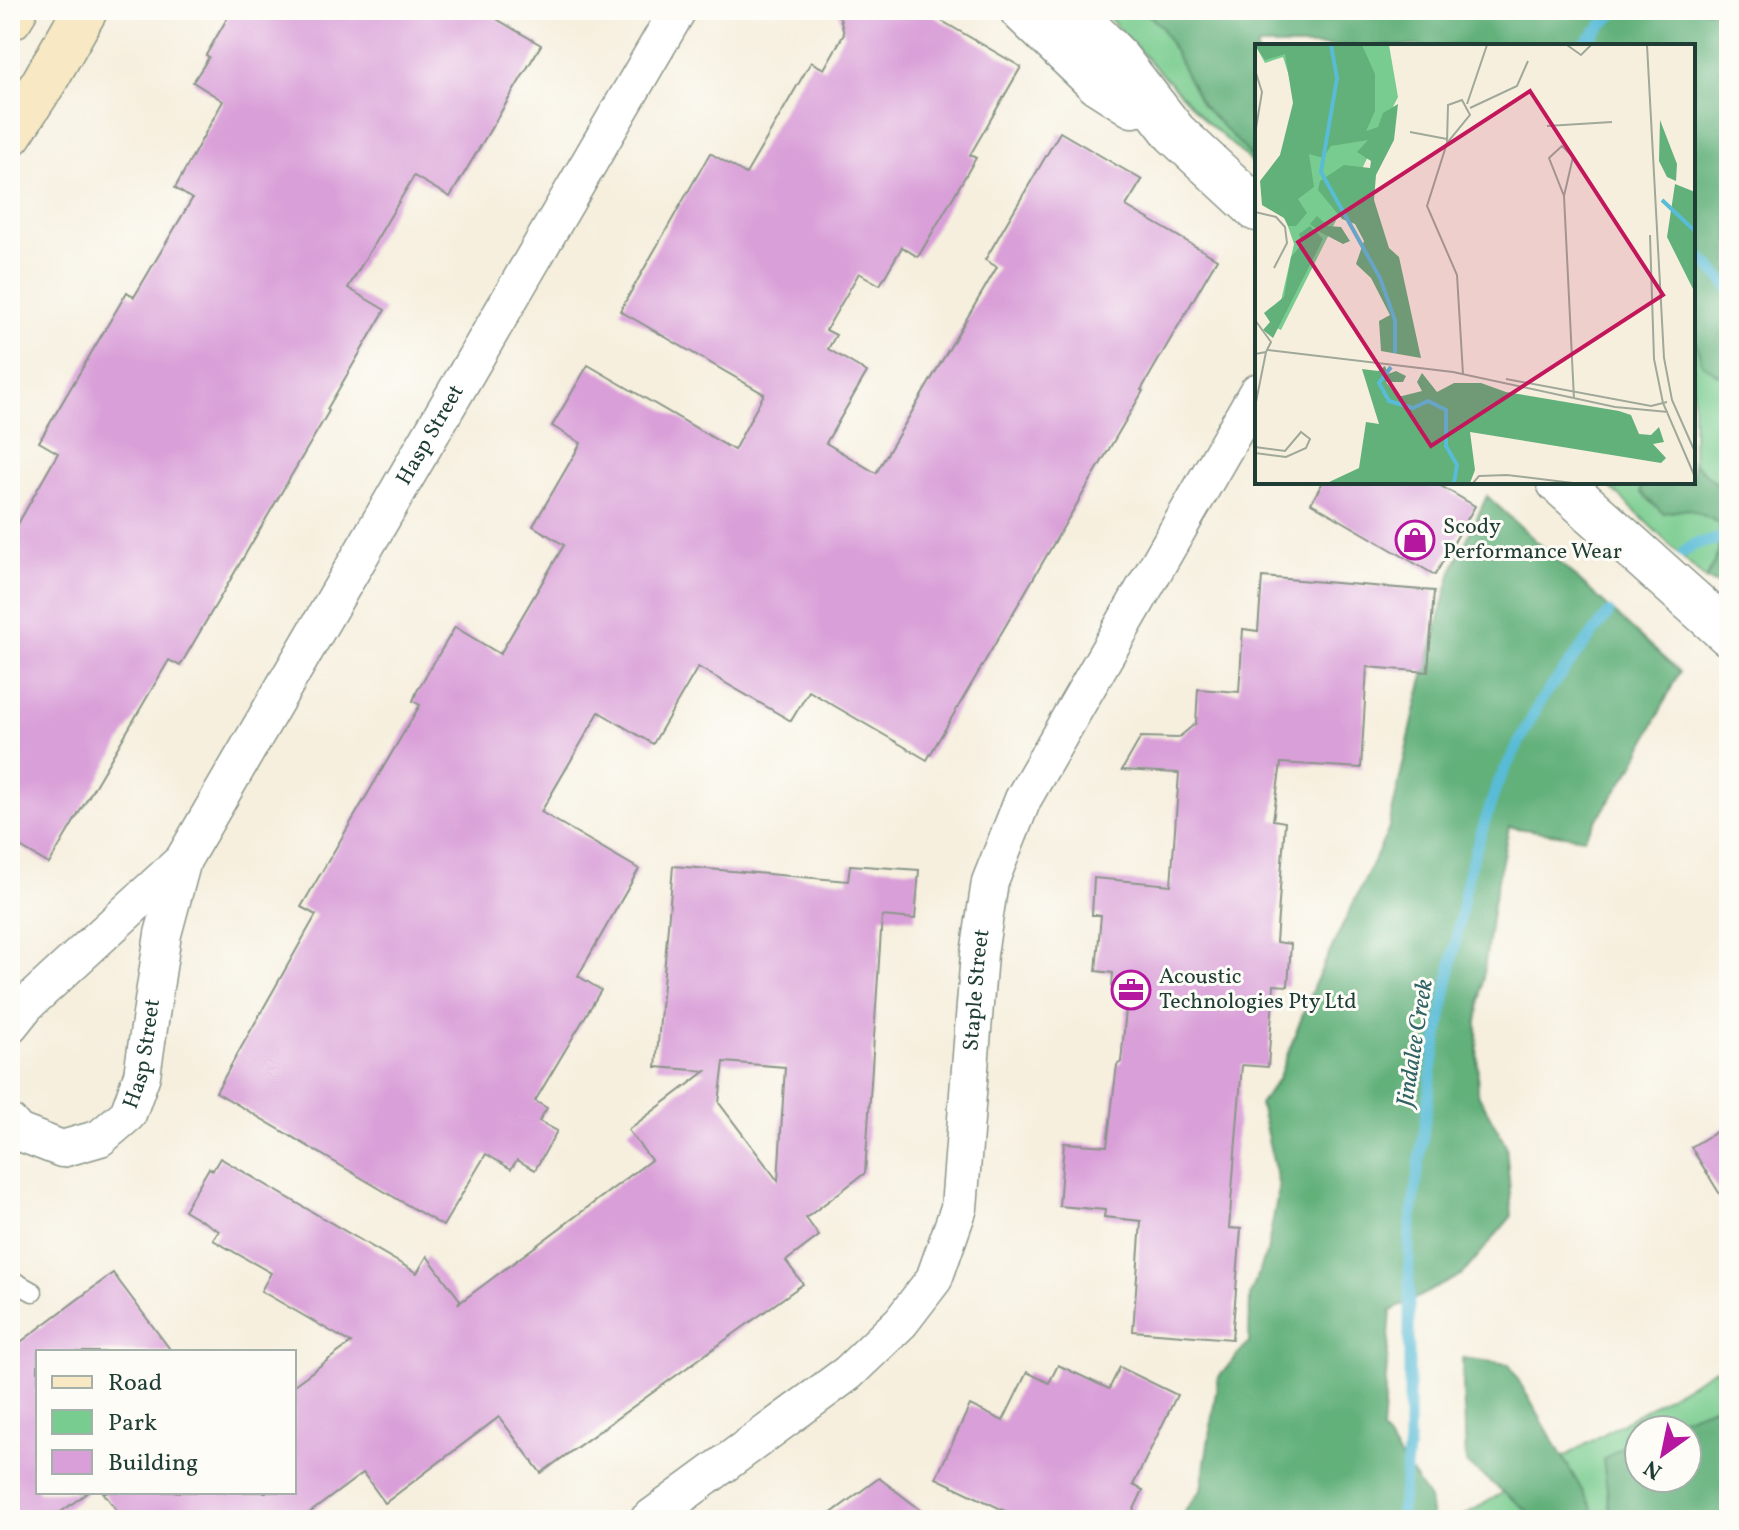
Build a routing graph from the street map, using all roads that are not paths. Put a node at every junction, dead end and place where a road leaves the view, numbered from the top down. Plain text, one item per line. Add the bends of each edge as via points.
1 (15, 10) edge
2 (85, 10) edge
3 (678, 10) edge
4 (1022, 10) edge
5 (1070, 10) edge
6 (10, 18) edge
7 (1175, 133) junction
8 (10, 134) edge
9 (1255, 207) edge
10 (1255, 395) edge
11 (1561, 484) edge
12 (1729, 634) edge
13 (183, 860) junction
14 (10, 1025) edge
15 (10, 1123) edge
16 (10, 1279) edge
17 (33, 1292) dead end
18 (648, 1520) edge

1 - 6 main road
2 - 8 main road
3 - 13 street, Hasp Street
4 - 7 street via 1097,82
5 - 7 street via 1115,56
7 - 9 street
10 - 18 street, Staple Street via 1023,799 990,882 979,954 959,1208 934,1279 901,1322 848,1373
11 - 12 street
13 - 14 street, Hasp Street
13 - 15 street, Hasp Street via 163,934 142,1075 128,1114 100,1138 62,1149 18,1132
16 - 17 lane

